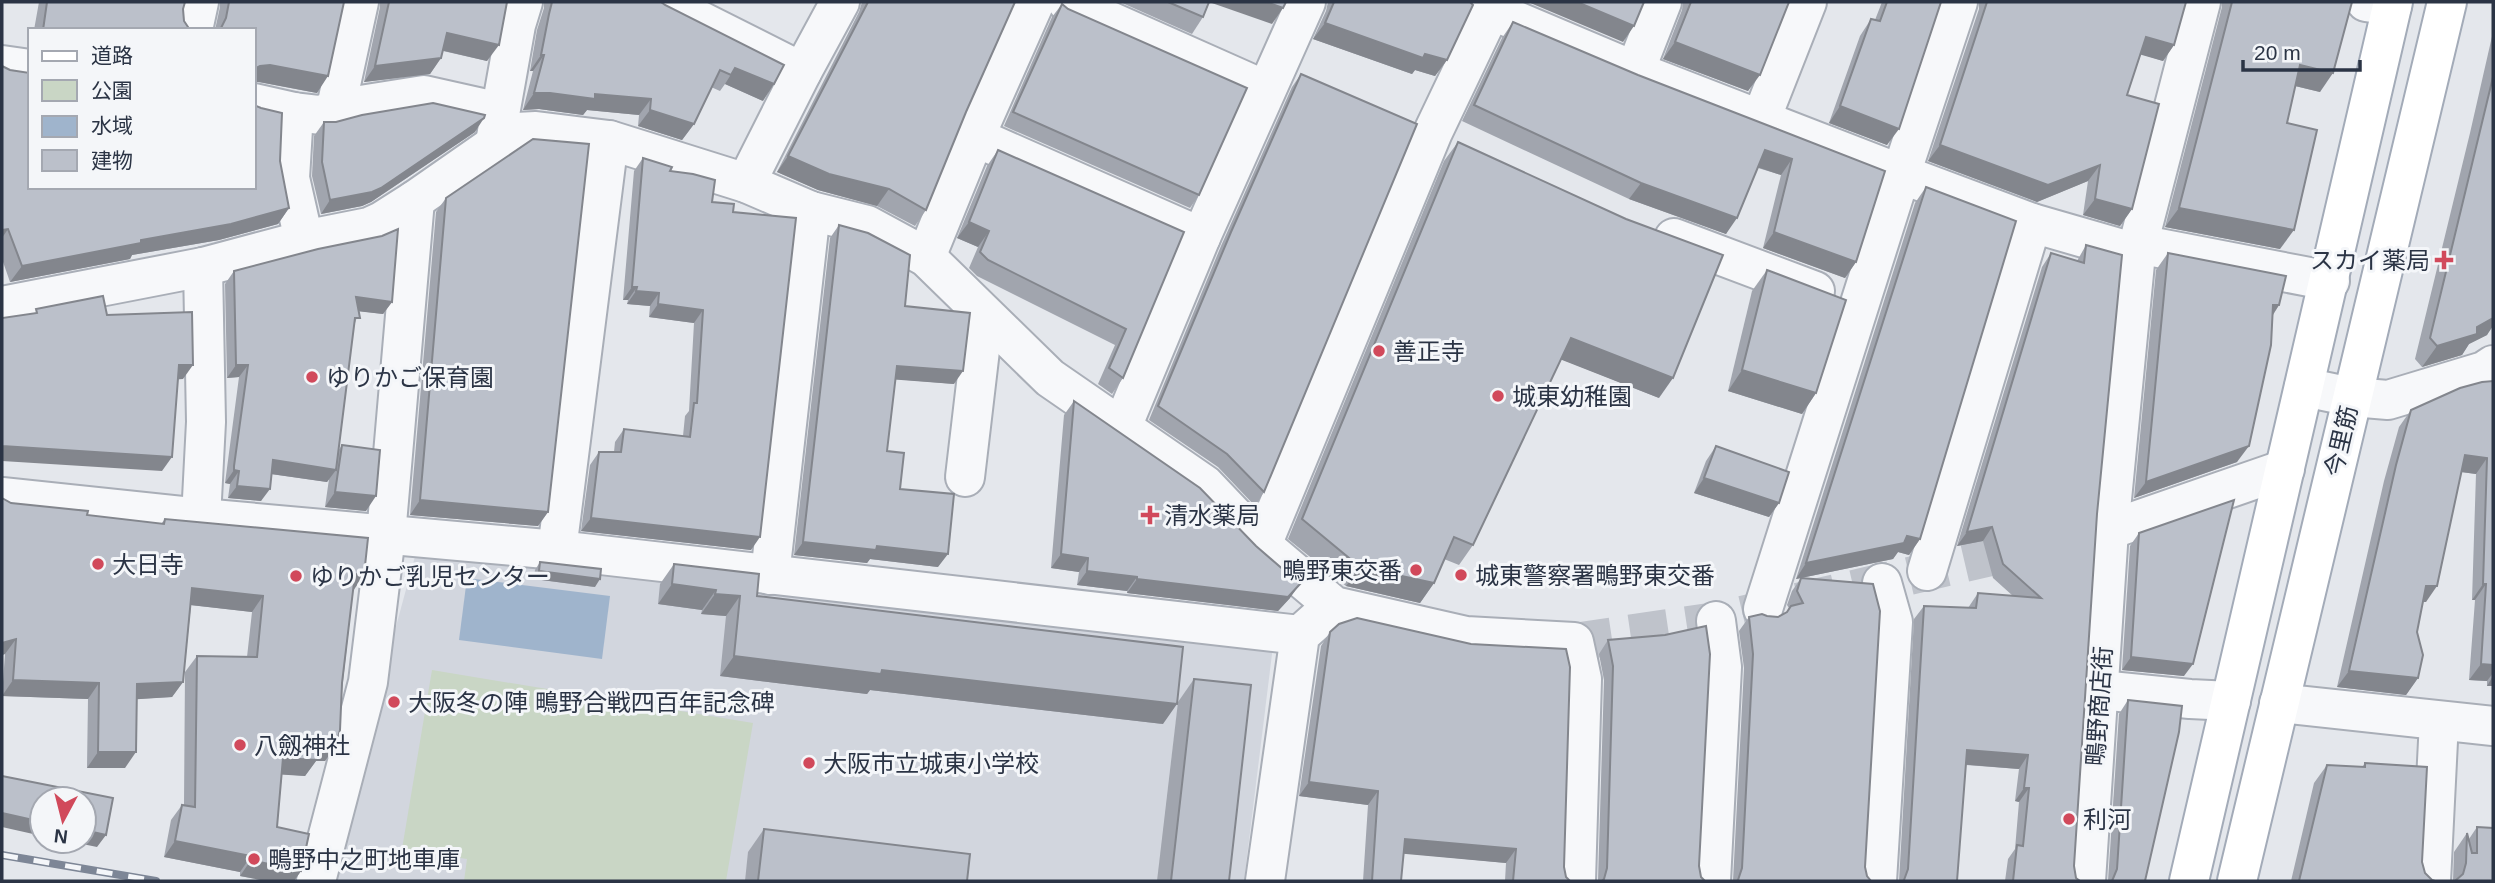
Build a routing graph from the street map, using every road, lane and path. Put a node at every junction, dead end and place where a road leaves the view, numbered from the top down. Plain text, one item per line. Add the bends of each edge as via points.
1 (199, 2) edge
2 (359, 2) edge
3 (523, 2) edge
4 (663, 2) edge
5 (840, 2) edge
6 (1035, 2) edge
7 (1067, 2) edge
8 (1306, 2) edge
9 (1662, 2) edge
10 (1807, 2) edge
11 (1958, 2) edge
12 (2201, 2) edge
13 (2447, 2) edge
14 (2384, 3) edge
15 (1486, 5) edge
16 (193, 28) edge
17 (2, 65) edge
18 (28, 69) edge
19 (1635, 71) junction
20 (802, 72) junction
21 (1265, 90) junction
22 (256, 103) edge
23 (294, 112) junction
24 (335, 112) junction
25 (1761, 119) junction
26 (497, 128) junction
27 (975, 137) junction
28 (609, 140) junction
29 (1901, 174) junction
30 (746, 183) junction
31 (415, 200) junction
32 (811, 211) junction
33 (2032, 223) junction
34 (1646, 228) edge
35 (1201, 237) junction
36 (304, 240) junction
37 (2137, 248) junction
38 (926, 257) junction
39 (202, 267) junction
40 (2330, 281) junction
41 (2, 306) edge
42 (1859, 307) junction
43 (984, 316) junction
44 (2490, 369) edge
45 (2304, 387) junction
46 (2352, 397) junction
47 (1122, 427) junction
48 (2285, 469) junction
49 (965, 477) dead end
50 (2, 497) edge
51 (201, 518) junction
52 (2109, 530) junction
53 (386, 535) junction
54 (1262, 545) junction
55 (557, 550) junction
56 (1927, 571) dead end
57 (770, 575) junction
58 (1882, 583) dead end
59 (1334, 606) junction
60 (1763, 609) dead end
61 (1716, 621) dead end
62 (1300, 635) junction
63 (2100, 690) junction
64 (2231, 701) junction
65 (2279, 703) junction
66 (2439, 721) junction
67 (2493, 726) edge
68 (316, 881) edge
69 (1265, 881) edge
70 (1576, 881) edge
71 (1712, 881) edge
72 (1877, 881) edge
73 (2086, 881) edge
74 (2189, 881) edge
75 (2237, 881) edge
76 (2431, 881) edge

1 - 16 street
2 - 24 street
3 - 26 street
4 - 20 street
5 - 20 street
6 - 27 street
7 - 21 street
8 - 21 street
9 - 19 street
10 - 25 street
11 - 29 street
12 - 37 street, 鴫野商店街
13 - 46 main road, 今里筋
14 - 40 main road, 今里筋
15 - 19 street
15 - 54 street via 1446,138
17 - 18 street
19 - 25 street
20 - 30 street
21 - 35 street
22 - 23 street
23 - 24 street
23 - 36 street via 290,178
24 - 26 street via 424,95
25 - 29 street
26 - 28 street
26 - 31 street
27 - 35 street
27 - 38 street
28 - 30 street
28 - 55 street
29 - 33 street
29 - 42 street
30 - 32 street
31 - 36 street via 369,227
31 - 53 street
32 - 38 street via 867,225
32 - 57 street
33 - 37 street
33 - 56 street
34 - 42 street
35 - 47 street
36 - 39 street
37 - 40 street
37 - 52 street, 鴫野商店街
38 - 43 street
39 - 41 street
39 - 51 street via 206,422
40 - 45 main road, 今里筋
42 - 60 street
43 - 47 street via 1050,378
43 - 49 street
44 - 46 street via 2388,400
45 - 46 street
45 - 48 main road, 今里筋
46 - 65 main road, 今里筋
47 - 54 street via 1205,485
48 - 52 street
48 - 64 main road, 今里筋
50 - 51 street
51 - 53 street
52 - 63 street, 鴫野商店街
53 - 55 street
53 - 68 street via 368,682
54 - 59 street
55 - 57 street
57 - 62 street
58 - 72 street via 1893,622
59 - 62 street
59 - 70 street via 1466,636 1574,642 1582,679
61 - 71 street via 1722,667
62 - 69 street
63 - 64 street
63 - 73 street, 鴫野商店街
64 - 74 main road, 今里筋
65 - 66 street
65 - 75 main road, 今里筋
66 - 67 street
66 - 76 street

